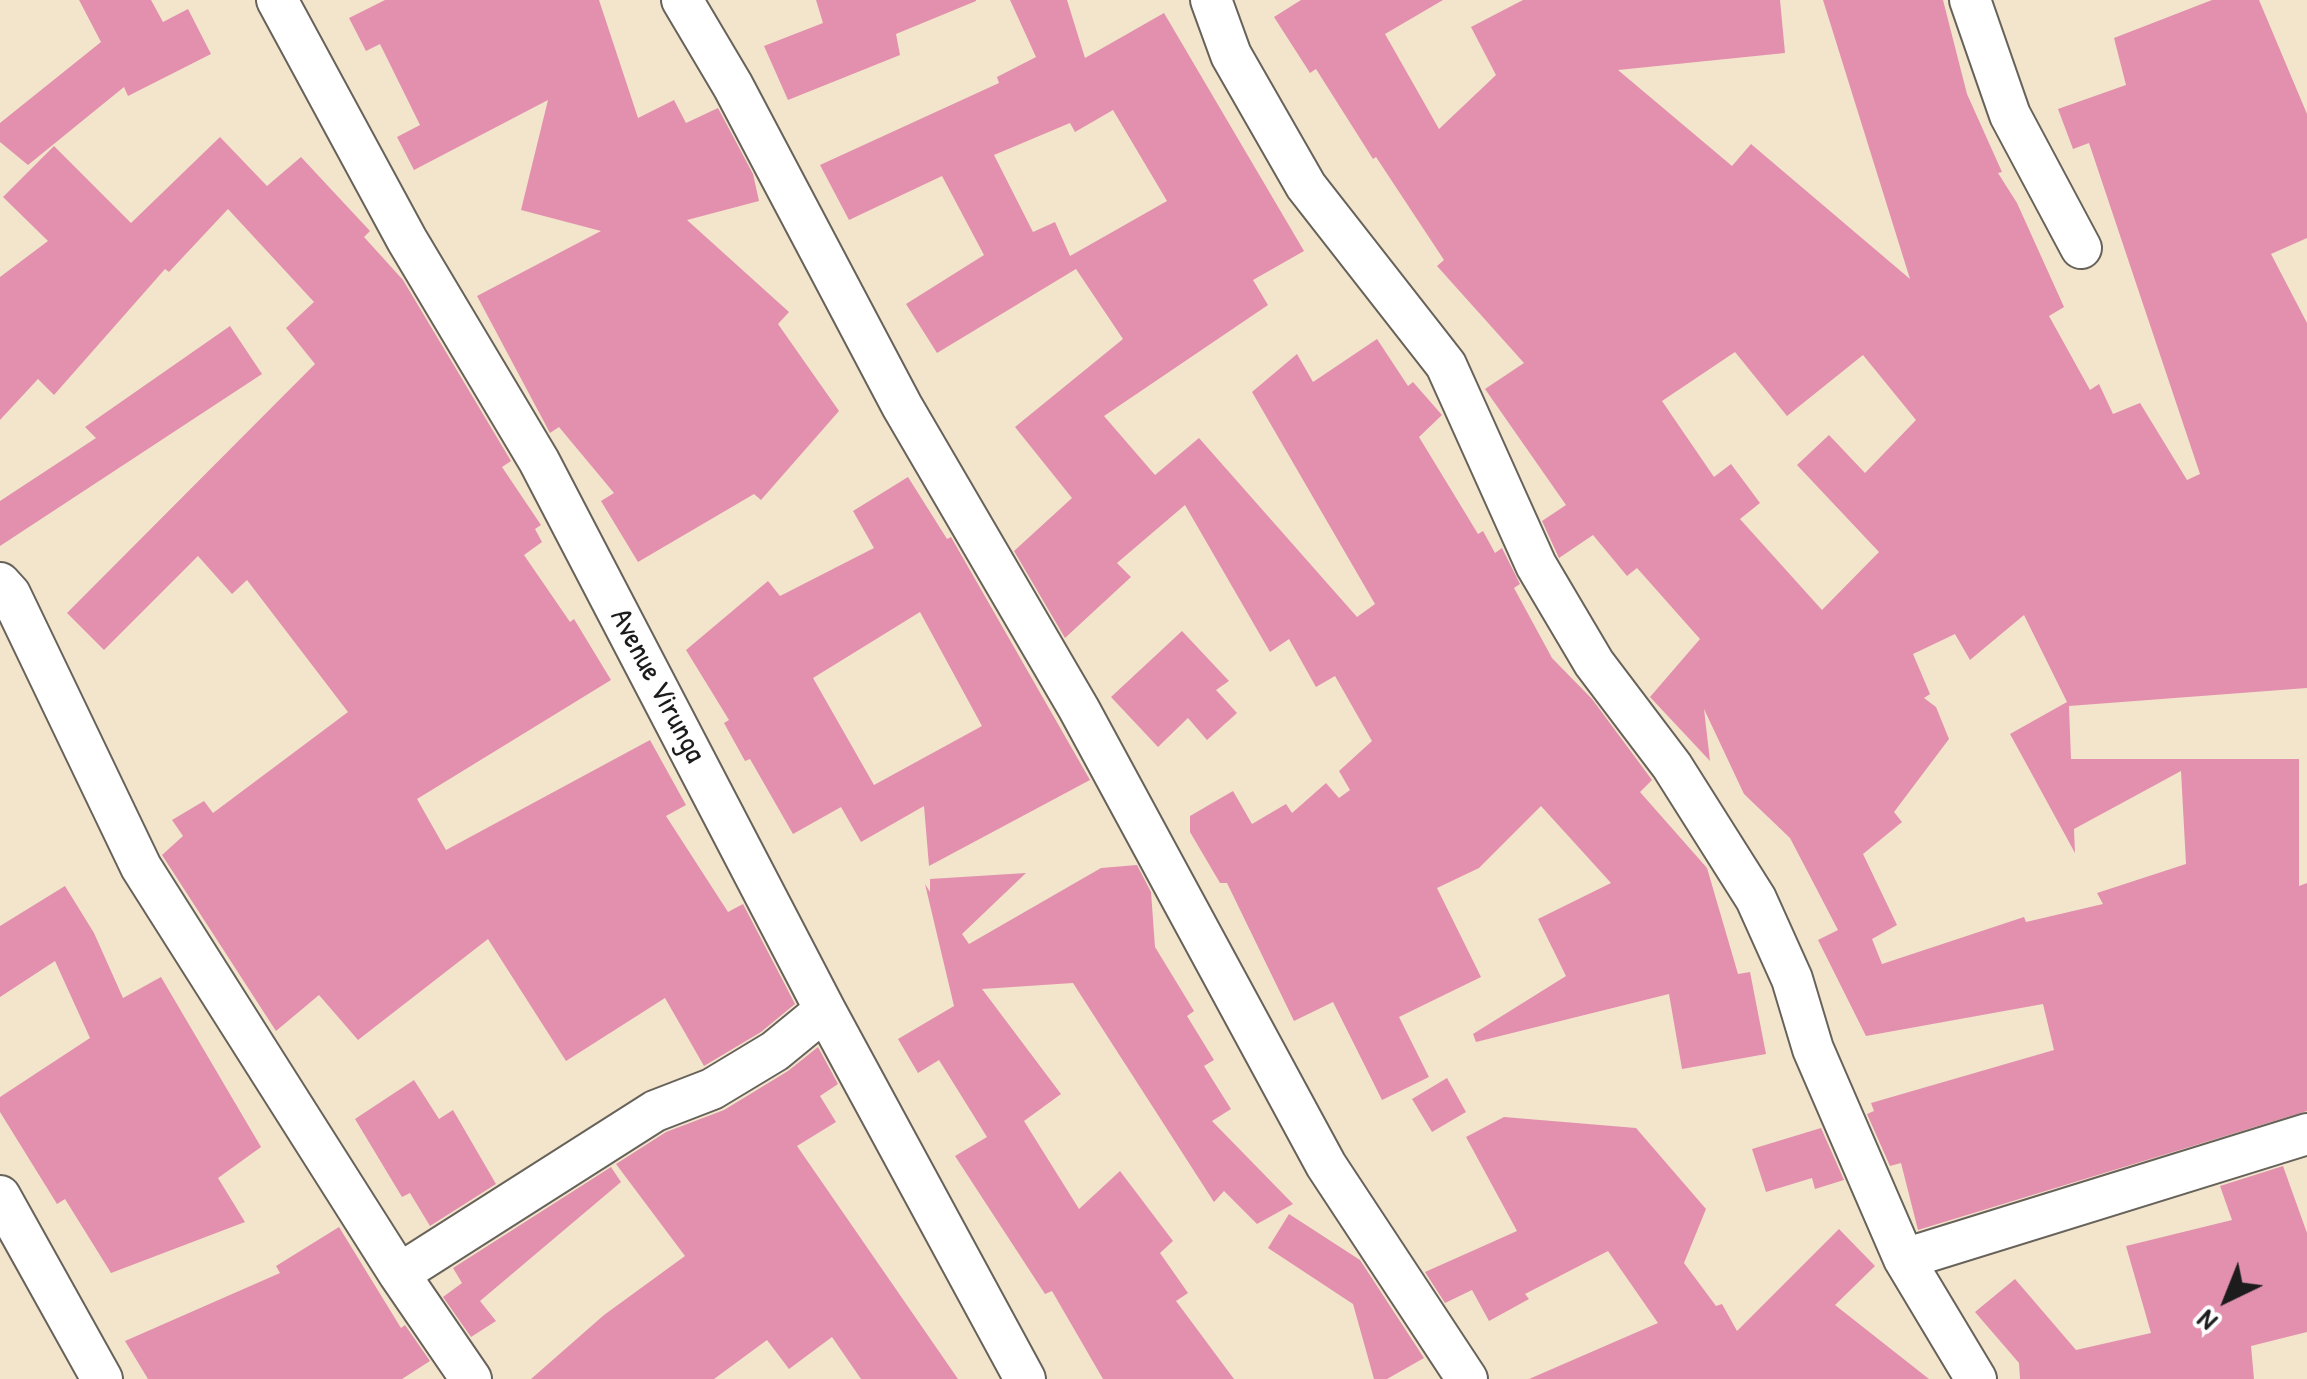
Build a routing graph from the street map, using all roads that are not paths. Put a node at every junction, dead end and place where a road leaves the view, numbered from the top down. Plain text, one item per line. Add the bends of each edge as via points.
1 (277, 0) edge
2 (682, 0) edge
3 (1212, 0) edge
4 (1970, 0) edge
5 (2081, 248) dead end
6 (0, 584) edge
7 (826, 1010) junction
8 (2307, 1134) edge
9 (0, 1196) edge
10 (1904, 1259) junction
11 (399, 1274) junction
12 (102, 1379) edge
13 (471, 1379) edge
14 (1025, 1379) edge
15 (1468, 1379) edge
16 (1976, 1379) edge

1 - 7 street, Avenue Virunga via 407,240 539,461
2 - 15 street via 1326,1165
3 - 10 street via 1231,55 1306,186 1446,365 1536,564 1594,664 1672,766 1756,899
4 - 5 street via 2010,115
6 - 11 street via 141,867
7 - 11 street via 775,1051 712,1089 655,1111
7 - 14 street, Avenue Virunga
8 - 10 street
9 - 12 street
10 - 16 street
11 - 13 street

